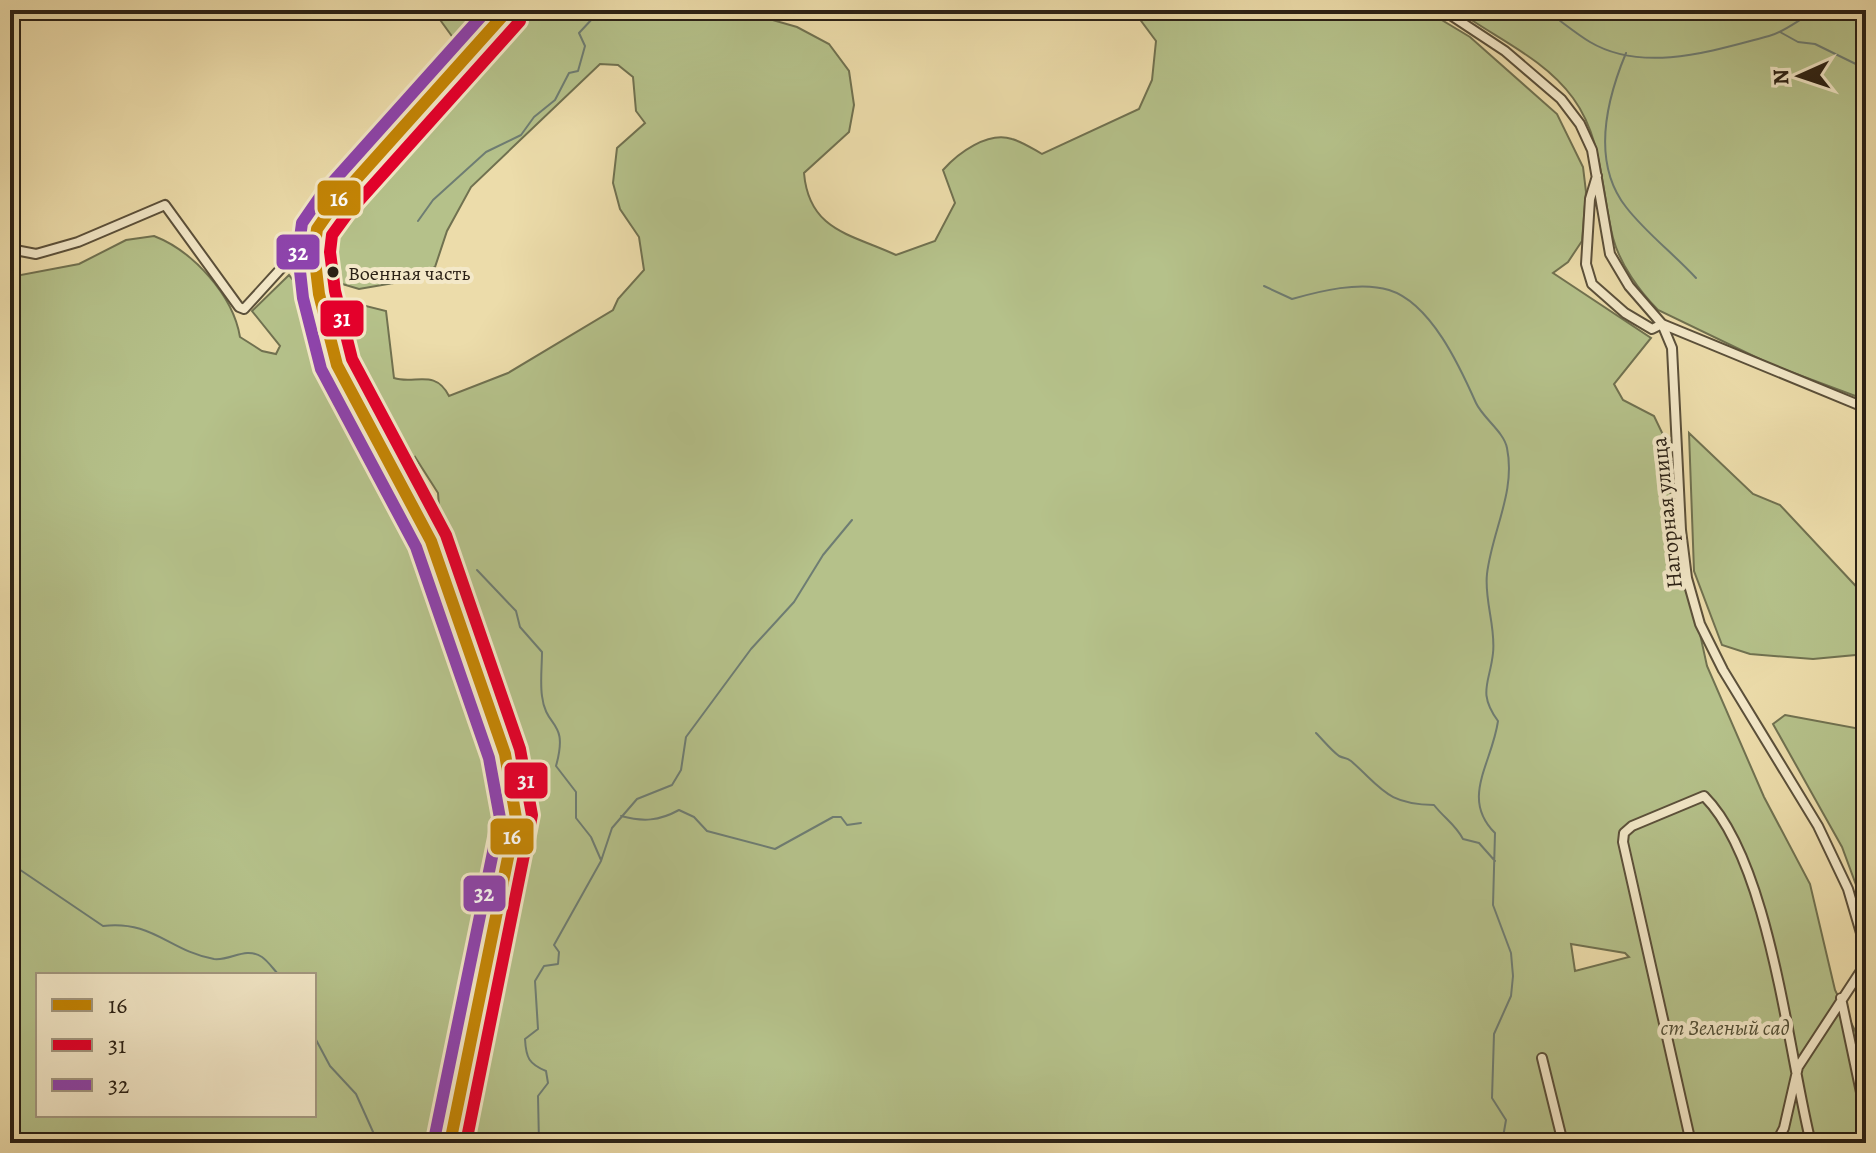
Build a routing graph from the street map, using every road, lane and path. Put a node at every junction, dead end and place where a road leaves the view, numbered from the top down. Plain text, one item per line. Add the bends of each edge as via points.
1 (508, 10) edge
2 (1443, 10) edge
3 (1597, 176) junction
4 (317, 229) junction
5 (10, 249) edge
6 (1662, 324) junction
7 (1866, 408) edge
8 (1866, 950) edge
9 (1866, 963) edge
10 (1841, 998) junction
11 (1542, 1058) dead end
12 (1798, 1067) junction
13 (1866, 1116) edge
14 (450, 1143) edge
15 (1563, 1143) edge
16 (1691, 1143) edge
17 (1776, 1143) edge
18 (1811, 1143) edge

1 - 4 street
2 - 3 street via 1505,51 1561,99 1580,124
3 - 6 street via 1610,254
3 - 6 street via 1590,199 1586,264 1592,284 1652,329
4 - 5 street via 244,309 165,205 36,254
4 - 14 street via 315,274 337,365 431,541 505,754 516,818
6 - 7 street
6 - 8 street, Нагорная улица via 1675,373 1675,445 1687,578 1700,624 1818,826 1848,889
9 - 10 street
10 - 12 street
10 - 13 street
11 - 15 street
12 - 16 street via 1748,871 1719,811 1704,796 1632,826 1623,842
12 - 17 street
12 - 18 street

